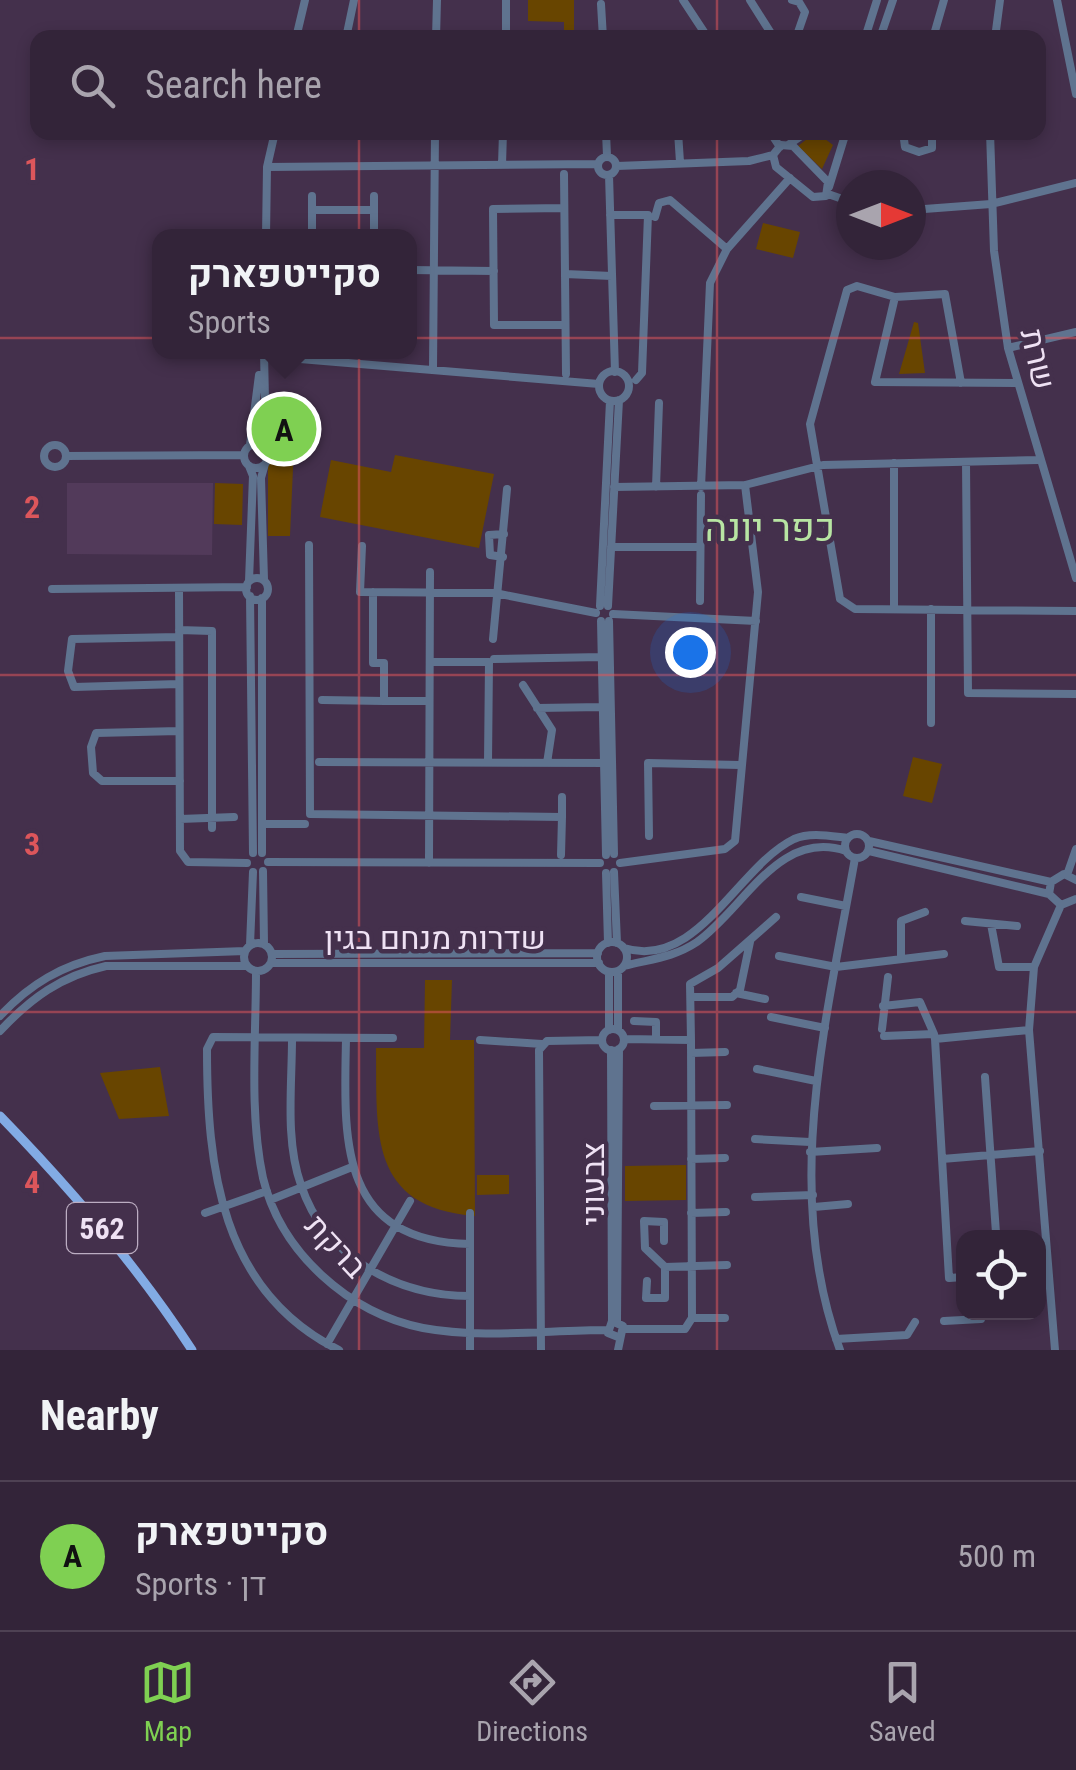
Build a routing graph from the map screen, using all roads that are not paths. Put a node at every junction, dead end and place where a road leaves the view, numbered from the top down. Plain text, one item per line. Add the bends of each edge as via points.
1 (305, 0) edge
2 (354, 0) edge
3 (436, 0) edge
4 (506, 0) edge
5 (683, 0) edge
6 (750, 0) edge
7 (792, 0) edge
8 (877, 0) edge
9 (894, 0) edge
10 (944, 0) edge
11 (1000, 0) edge
12 (1057, 0) edge
13 (601, 4) dead end
14 (298, 30) edge
15 (348, 30) edge
16 (436, 30) edge
17 (506, 30) edge
18 (602, 30) edge
19 (703, 30) edge
20 (769, 30) edge
21 (799, 30) edge
22 (868, 30) edge
23 (883, 30) edge
24 (935, 30) edge
25 (995, 30) edge
26 (1076, 94) edge
27 (273, 140) edge
28 (435, 140) edge
29 (503, 140) edge
30 (606, 140) edge
31 (679, 140) edge
32 (778, 140) edge
33 (794, 140) edge
34 (844, 140) edge
35 (904, 140) edge
36 (932, 140) edge
37 (990, 140) edge
38 (784, 146) junction
39 (773, 155) junction
40 (607, 156) junction
41 (680, 162) junction
42 (598, 164) junction
43 (435, 165) junction
44 (502, 165) junction
45 (268, 166) junction
46 (617, 166) junction
47 (564, 174) dead end
48 (609, 175) junction
49 (790, 178) junction
50 (1076, 183) edge
51 (828, 190) junction
52 (836, 194) edge
53 (312, 196) dead end
54 (374, 196) dead end
55 (992, 204) junction
56 (564, 208) junction
57 (926, 209) edge
58 (312, 210) junction
59 (374, 210) junction
60 (610, 215) junction
61 (655, 217) dead end
62 (266, 229) edge
63 (312, 229) edge
64 (374, 229) edge
65 (727, 249) junction
66 (417, 270) edge
67 (434, 271) junction
68 (494, 271) junction
69 (565, 274) junction
70 (612, 276) junction
71 (895, 297) junction
72 (565, 325) junction
73 (1076, 332) edge
74 (1008, 348) junction
75 (263, 359) edge
76 (264, 359) edge
77 (317, 359) edge
78 (434, 370) junction
79 (615, 372) junction
80 (566, 374) dead end
81 (636, 380) dead end
82 (1016, 382) junction
83 (961, 383) junction
84 (599, 384) junction
85 (614, 401) junction
86 (659, 403) dead end
87 (250, 445) junction
88 (266, 448) junction
89 (244, 455) junction
90 (66, 456) dead end
91 (1038, 460) junction
92 (966, 462) junction
93 (894, 463) junction
94 (265, 464) junction
95 (249, 466) junction
96 (815, 470) junction
97 (614, 486) junction
98 (656, 486) junction
99 (745, 486) junction
100 (508, 490) dead end
101 (701, 491) junction
102 (504, 534) junction
103 (309, 546) dead end
104 (362, 546) dead end
105 (612, 547) junction
106 (700, 547) junction
107 (503, 557) junction
108 (430, 572) dead end
109 (1076, 578) edge
110 (264, 580) junction
111 (178, 588) junction
112 (248, 588) junction
113 (52, 589) dead end
114 (372, 592) junction
115 (430, 592) junction
116 (496, 592) junction
117 (262, 598) junction
118 (894, 609) junction
119 (931, 610) junction
120 (967, 610) junction
121 (1076, 611) edge
122 (604, 614) junction
123 (700, 618) junction
124 (756, 621) junction
125 (179, 634) junction
126 (493, 639) dead end
127 (602, 657) junction
128 (494, 659) dead end
129 (430, 662) junction
130 (179, 684) junction
131 (523, 685) dead end
132 (1076, 694) edge
133 (322, 700) dead end
134 (384, 700) junction
135 (430, 700) junction
136 (603, 706) junction
137 (537, 708) junction
138 (931, 724) dead end
139 (179, 730) junction
140 (320, 762) dead end
141 (429, 762) junction
142 (488, 762) junction
143 (547, 763) junction
144 (608, 763) junction
145 (740, 765) junction
146 (180, 780) junction
147 (562, 797) dead end
148 (429, 816) junction
149 (234, 817) dead end
150 (562, 817) junction
151 (180, 819) junction
152 (212, 823) junction
153 (262, 824) junction
154 (305, 824) dead end
155 (648, 836) dead end
156 (848, 838) junction
157 (869, 846) junction
158 (1076, 849) edge
159 (846, 851) junction
160 (561, 855) dead end
161 (261, 856) junction
162 (606, 857) junction
163 (854, 858) junction
164 (247, 862) junction
165 (428, 862) junction
166 (620, 863) junction
167 (258, 872) junction
168 (610, 872) junction
169 (1073, 877) edge
170 (1051, 882) junction
171 (1049, 894) junction
172 (801, 897) dead end
173 (1076, 899) edge
174 (1061, 905) junction
175 (846, 906) junction
176 (924, 912) dead end
177 (776, 917) dead end
178 (965, 921) dead end
179 (991, 924) junction
180 (1017, 926) dead end
181 (750, 942) junction
182 (264, 944) junction
183 (616, 945) junction
184 (248, 948) junction
185 (944, 954) dead end
186 (778, 956) dead end
187 (598, 958) junction
188 (271, 959) junction
189 (901, 959) junction
190 (836, 967) junction
191 (1034, 967) junction
192 (251, 969) junction
193 (617, 969) junction
194 (888, 978) dead end
195 (736, 993) junction
196 (690, 997) junction
197 (766, 999) dead end
198 (883, 1006) junction
199 (0, 1016) edge
200 (770, 1017) dead end
201 (634, 1021) dead end
202 (826, 1028) junction
203 (614, 1030) junction
204 (1028, 1030) junction
205 (0, 1031) edge
206 (935, 1036) junction
207 (346, 1038) junction
208 (393, 1038) dead end
209 (256, 1039) junction
210 (292, 1039) junction
211 (624, 1039) junction
212 (480, 1040) dead end
213 (602, 1040) junction
214 (656, 1040) junction
215 (691, 1040) junction
216 (542, 1044) junction
217 (615, 1050) junction
218 (725, 1052) dead end
219 (691, 1053) junction
220 (757, 1069) dead end
221 (984, 1077) dead end
222 (816, 1081) junction
223 (727, 1105) dead end
224 (654, 1106) dead end
225 (691, 1106) junction
226 (0, 1116) edge
227 (754, 1139) dead end
228 (810, 1142) junction
229 (877, 1148) dead end
230 (1040, 1151) junction
231 (810, 1152) junction
232 (990, 1155) junction
233 (691, 1158) junction
234 (725, 1158) dead end
235 (942, 1159) junction
236 (352, 1167) junction
237 (301, 1188) junction
238 (268, 1195) junction
239 (813, 1195) junction
240 (756, 1197) dead end
241 (410, 1201) dead end
242 (848, 1204) dead end
243 (814, 1207) junction
244 (220, 1208) junction
245 (726, 1212) dead end
246 (205, 1213) dead end
247 (470, 1213) dead end
248 (691, 1213) junction
249 (396, 1226) junction
250 (996, 1230) edge
251 (1042, 1230) edge
252 (664, 1241) dead end
253 (470, 1244) junction
254 (727, 1265) dead end
255 (692, 1266) junction
256 (665, 1267) junction
257 (370, 1270) junction
258 (956, 1278) edge
259 (646, 1281) dead end
260 (1046, 1292) edge
261 (470, 1296) junction
262 (352, 1300) junction
263 (692, 1318) junction
264 (725, 1318) dead end
265 (962, 1320) edge
266 (944, 1321) dead end
267 (915, 1322) dead end
268 (614, 1329) junction
269 (540, 1330) junction
270 (470, 1332) junction
271 (836, 1338) junction
272 (327, 1344) junction
273 (192, 1350) edge
274 (339, 1350) edge
275 (470, 1350) edge
276 (540, 1350) edge
277 (615, 1350) edge
278 (840, 1350) edge
279 (1055, 1350) edge

1 - 14 street
2 - 15 street
3 - 16 street
4 - 17 street
5 - 19 street
6 - 20 street
7 - 21 street via 805,12
8 - 22 street
9 - 23 street
10 - 24 street
11 - 25 street
12 - 26 street
13 - 18 street
27 - 45 street
28 - 43 street
29 - 44 street
30 - 40 street
31 - 41 street
32 - 38 street
33 - 38 street
34 - 51 street
35 - 36 street via 919,152 932,148
37 - 55 street, שרת
38 - 39 street
38 - 51 street
39 - 41 street
39 - 49 street
40 - 42 street
40 - 46 street
41 - 46 street
42 - 44 street
42 - 48 street
43 - 44 street
43 - 45 street
43 - 67 street
45 - 62 street
46 - 48 street
47 - 56 street
48 - 60 street
49 - 51 street via 813,197
49 - 65 street
50 - 55 street
51 - 52 street
53 - 58 street
54 - 59 street
55 - 57 street
55 - 74 street, שרת
56 - 68 street via 493,208
56 - 69 street
58 - 59 street
58 - 63 street
59 - 64 street
60 - 70 street
60 - 81 street via 648,215 642,373
61 - 65 street via 659,203 670,200
65 - 101 street via 708,298
66 - 67 street
67 - 68 street
67 - 78 street
68 - 72 street via 494,325
69 - 70 street
69 - 72 street
70 - 79 street
71 - 83 street via 945,294
71 - 83 street via 875,382
71 - 96 street via 858,286 846,290 810,424
72 - 80 street
73 - 74 street
74 - 82 street, שרת
75 - 87 street
76 - 88 street
77 - 78 street
78 - 84 street
79 - 84 street
79 - 85 street via 628,385
82 - 83 street
82 - 91 street, שרת
84 - 85 street via 602,396
85 - 97 street
85 - 122 street
86 - 98 street
87 - 88 street
87 - 89 street
88 - 94 street
89 - 90 street
89 - 95 street
91 - 92 street
91 - 109 street, שרת
92 - 93 street
92 - 120 street
93 - 96 street
93 - 118 street
94 - 95 street
94 - 110 street
95 - 112 street
96 - 99 street
96 - 118 street via 840,600 855,608
97 - 98 street
97 - 105 street
98 - 101 street
99 - 101 street
99 - 124 street
100 - 102 street
101 - 106 street
102 - 107 street
102 - 107 street via 488,534 487,541 490,556
103 - 148 street via 310,814
104 - 114 street via 360,592
105 - 106 street
105 - 122 street
106 - 123 street
107 - 116 street
108 - 115 street
110 - 112 street
110 - 117 street
111 - 112 street
111 - 113 street
111 - 125 street
112 - 117 street
112 - 161 street
114 - 115 street
114 - 134 street via 372,663 384,663
115 - 116 street
115 - 129 street
116 - 122 street
116 - 126 street
117 - 153 street
118 - 119 street
119 - 120 street
119 - 138 street
120 - 121 street
120 - 132 street via 968,693
122 - 123 street
122 - 127 street
122 - 144 street
123 - 124 street
124 - 145 street
125 - 130 street
125 - 130 street via 72,638 68,646 74,687
125 - 152 street via 212,631
127 - 128 street
127 - 136 street
129 - 135 street
129 - 142 street via 489,662
130 - 139 street
131 - 137 street
133 - 134 street
134 - 135 street
135 - 141 street
136 - 137 street
136 - 144 street
137 - 143 street via 552,730
139 - 146 street
139 - 146 street via 96,732 91,748 92,773 102,781
140 - 141 street
141 - 142 street
141 - 148 street
142 - 143 street
143 - 144 street
144 - 162 street
145 - 155 street via 648,763
145 - 166 street via 735,841 725,849
146 - 151 street
147 - 150 street
148 - 150 street
148 - 165 street
149 - 152 street
150 - 160 street
151 - 152 street
151 - 164 street via 180,851 188,862
153 - 154 street
153 - 161 street
156 - 157 street via 860,834
156 - 159 street
156 - 183 street via 794,840 688,934 650,951
157 - 163 street
157 - 170 street
157 - 171 street
158 - 169 street
159 - 163 street
159 - 193 street via 820,845 790,854 696,943 667,958
161 - 164 street
161 - 165 street
161 - 167 street
162 - 165 street
162 - 166 street
162 - 168 street
163 - 175 street
164 - 167 street
166 - 168 street
167 - 182 street
167 - 184 street, ברקת
168 - 183 street
169 - 170 street
170 - 171 street
171 - 174 street
172 - 175 street
173 - 174 street
174 - 191 street
175 - 190 street
176 - 189 street via 900,921
177 - 181 street
178 - 179 street
179 - 180 street
179 - 191 street via 999,968
181 - 195 street
181 - 196 street via 690,984
182 - 184 street
182 - 188 street
183 - 187 street
183 - 193 street
184 - 192 street, ברקת
184 - 199 street via 83,960 40,980
185 - 189 street
186 - 190 street
187 - 188 street, שדרות מנחם בגין
187 - 193 street
188 - 192 street
189 - 190 street
190 - 202 street
191 - 204 street
192 - 205 street via 106,966 46,989
192 - 209 street, ברקת
193 - 203 street
194 - 198 street
195 - 196 street
195 - 197 street
196 - 215 street
198 - 206 street via 920,1002
198 - 206 street via 883,1032
200 - 202 street
201 - 214 street via 656,1022
202 - 222 street
203 - 211 street
203 - 213 street
204 - 206 street
204 - 230 street
206 - 235 street
207 - 208 street
207 - 210 street
207 - 236 street via 344,1130
209 - 210 street
209 - 238 street, ברקת via 259,1150
209 - 244 street via 209,1042 209,1138
210 - 237 street via 292,1124
211 - 214 street
211 - 217 street
212 - 216 street
213 - 216 street
213 - 217 street
214 - 215 street
215 - 219 street
216 - 269 street
217 - 268 street, צבעוני
218 - 219 street
219 - 225 street
220 - 222 street
221 - 232 street
222 - 228 street
223 - 225 street
224 - 225 street
225 - 233 street
226 - 273 main road, 562 via 92,1214
227 - 228 street
228 - 231 street
229 - 231 street
230 - 232 street
230 - 251 street
231 - 239 street
232 - 235 street
232 - 250 street
233 - 234 street
233 - 248 street
235 - 258 street via 949,1278
236 - 237 street
236 - 249 street via 366,1196
237 - 238 street
237 - 257 street via 334,1239
238 - 244 street
238 - 262 street, ברקת via 294,1244
239 - 240 street
239 - 243 street
241 - 249 street
242 - 243 street
243 - 271 street
244 - 246 street
244 - 272 street via 266,1289
245 - 248 street
247 - 253 street
248 - 255 street
249 - 253 street via 427,1240
249 - 257 street
252 - 256 street via 664,1222 644,1221 645,1248
253 - 261 street
254 - 255 street
255 - 256 street
255 - 263 street
256 - 259 street via 665,1298 646,1298
257 - 261 street via 417,1292
257 - 262 street
260 - 279 street
261 - 270 street
262 - 270 street, ברקת via 404,1323
262 - 272 street
263 - 264 street
263 - 268 street, ברקת via 684,1329
265 - 266 street
267 - 271 street via 907,1334
268 - 269 street, ברקת
268 - 277 street, צבעוני
269 - 270 street, ברקת
269 - 276 street
270 - 275 street
271 - 278 street
272 - 274 street

